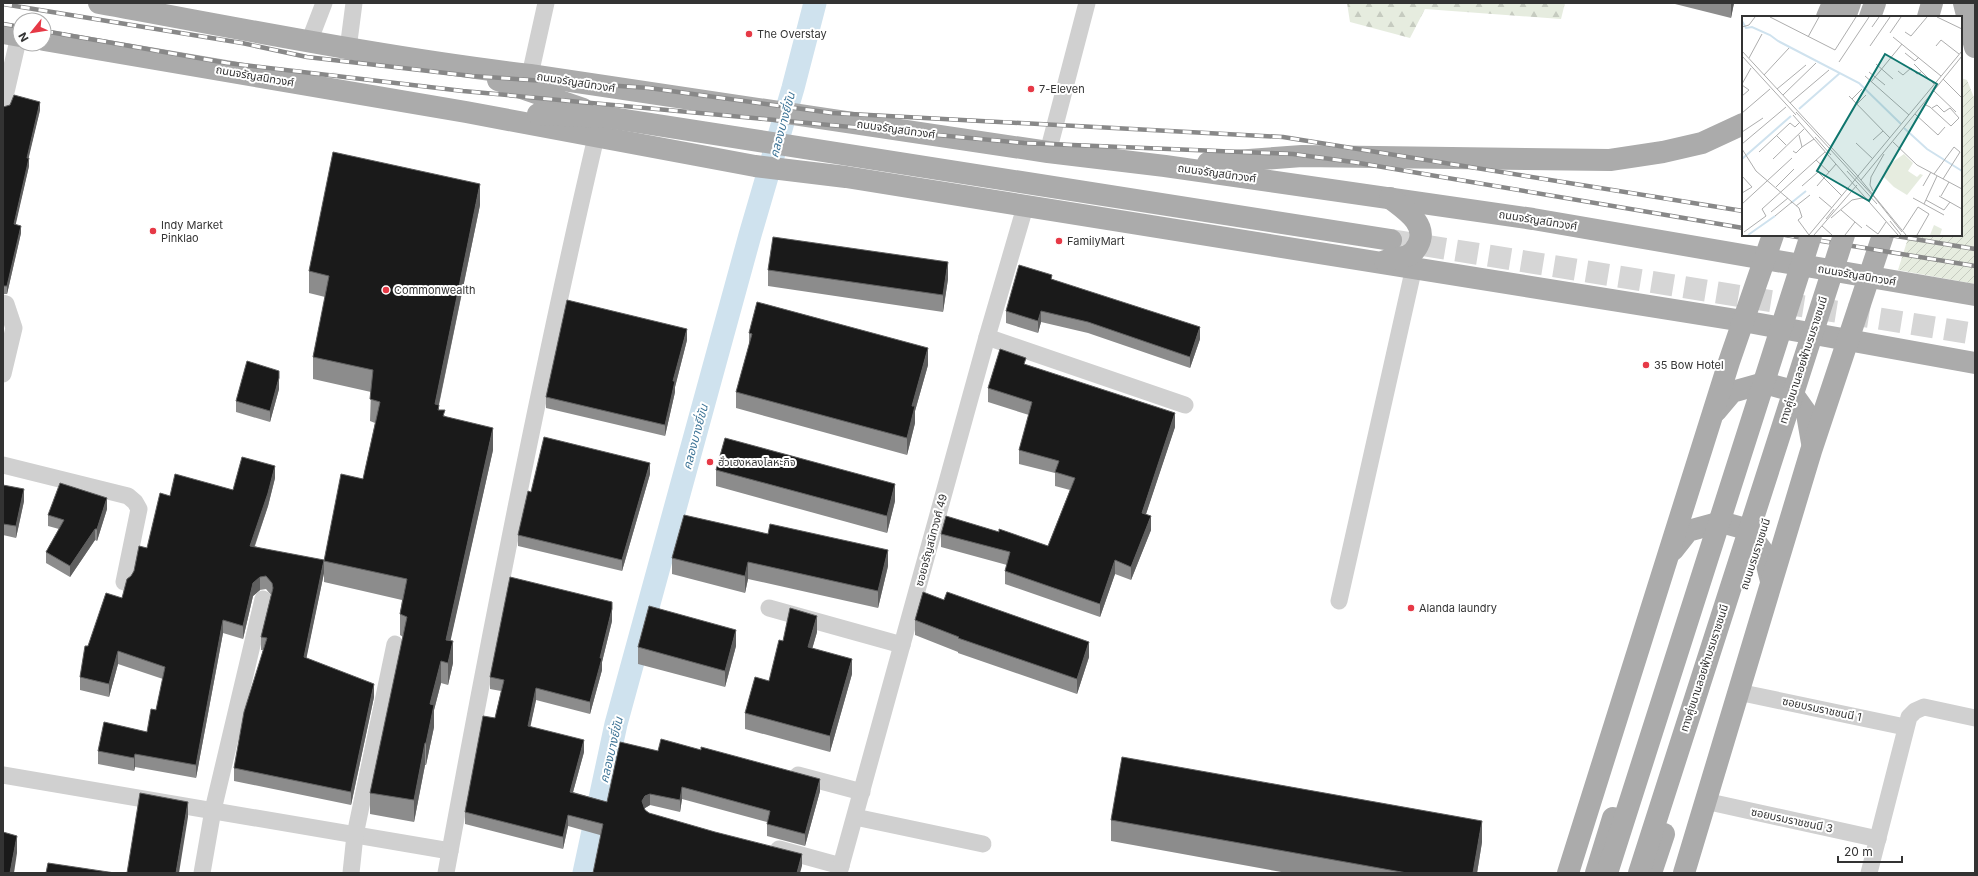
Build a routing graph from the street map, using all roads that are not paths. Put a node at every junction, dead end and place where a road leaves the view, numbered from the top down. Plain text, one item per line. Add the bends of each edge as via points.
1 (324, 3) edge
2 (354, 3) edge
3 (546, 3) edge
4 (1087, 3) edge
5 (1875, 3) edge
6 (1885, 3) edge
7 (1918, 3) edge
8 (1932, 3) edge
9 (1958, 3) edge
10 (1964, 3) edge
11 (105, 4) edge
12 (1845, 10) edge
13 (1829, 16) edge
14 (1870, 16) edge
15 (1881, 16) edge
16 (1914, 16) edge
17 (1928, 16) edge
18 (1953, 16) edge
19 (52, 41) edge
20 (309, 42) junction
21 (1975, 47) edge
22 (12, 48) edge
23 (348, 49) junction
24 (457, 67) junction
25 (530, 75) junction
26 (3, 106) edge
27 (466, 112) junction
28 (606, 117) junction
29 (1742, 124) edge
30 (596, 136) junction
31 (1048, 152) junction
32 (1165, 166) junction
33 (1390, 198) junction
34 (1025, 207) junction
35 (1772, 236) edge
36 (1800, 236) edge
37 (1811, 236) edge
38 (1844, 236) edge
39 (1858, 236) edge
40 (1883, 236) edge
41 (1391, 240) tunnel mouth
42 (1765, 258) junction
43 (1380, 262) junction
44 (1414, 267) junction
45 (1870, 277) junction
46 (1975, 295) edge
47 (3, 303) edge
48 (1744, 320) junction
49 (987, 337) junction
50 (1848, 341) junction
51 (1975, 363) edge
52 (3, 374) edge
53 (1185, 405) dead end
54 (1713, 415) junction
55 (1813, 445) junction
56 (3, 465) edge
57 (1670, 553) junction
58 (1771, 581) junction
59 (124, 582) dead end
60 (262, 599) dead end
61 (1339, 601) dead end
62 (769, 608) dead end
63 (395, 644) dead end
64 (902, 646) junction
65 (1738, 692) junction
66 (1975, 718) edge
67 (1905, 727) junction
68 (780, 770) edge
69 (3, 775) edge
70 (862, 792) junction
71 (1705, 801) junction
72 (213, 810) junction
73 (855, 817) junction
74 (355, 835) junction
75 (1878, 839) junction
76 (983, 844) dead end
77 (765, 846) edge
78 (450, 851) junction
79 (840, 870) edge
80 (202, 873) edge
81 (351, 873) edge
82 (446, 873) edge
83 (1568, 873) edge
84 (1596, 873) edge
85 (1607, 873) edge
86 (1639, 873) edge
87 (1651, 873) edge
88 (1684, 873) edge
89 (1869, 873) edge

1 - 20 street
2 - 23 street
3 - 25 street
4 - 31 street
5 - 14 main road
6 - 15 main road
7 - 16 main road
8 - 17 main road
9 - 18 main road
10 - 21 main road
11 - 20 main road, ถนนจรัญสนิทวงศ์
12 - 13 main road
19 - 27 main road, ถนนจรัญสนิทวงศ์
20 - 23 main road, ถนนจรัญสนิทวงศ์
22 - 26 street
23 - 24 main road, ถนนจรัญสนิทวงศ์
24 - 25 main road, ถนนจรัญสนิทวงศ์
24 - 28 main road, ถนนจรัญสนิทวงศ์
25 - 31 main road, ถนนจรัญสนิทวงศ์
27 - 28 main road, ถนนจรัญสนิทวงศ์
27 - 30 main road, ถนนจรัญสนิทวงศ์
28 - 41 main road, ถนนจรัญสนิทวงศ์
29 - 32 main road via 1702,143 1610,160 1302,156
30 - 34 main road, ถนนจรัญสนิทวงศ์ via 755,166
30 - 78 street via 536,408
31 - 32 main road, ถนนจรัญสนิทวงศ์
32 - 33 main road, ถนนจรัญสนิทวงศ์
33 - 42 main road, ถนนจรัญสนิทวงศ์ via 1534,219
33 - 43 main road via 1414,217 1420,228 1421,238 1416,249 1408,255
34 - 43 main road, ถนนจรัญสนิทวงศ์
34 - 49 street, ซอยจรัญสนิทวงศ์ 49
35 - 42 main road
36 - 84 main road
37 - 85 main road, bridge
38 - 86 main road, ทางคู่ขนานลอยฟ้าบรมราชชนนี, bridge
39 - 87 main road, ถนนบรมราชชนนี
40 - 45 main road, ถนนบรมราชชนนี
42 - 45 main road, ถนนจรัญสนิทวงศ์
42 - 48 main road
43 - 44 main road, ถนนจรัญสนิทวงศ์
44 - 48 main road, ถนนจรัญสนิทวงศ์
44 - 61 street
45 - 46 main road, ถนนจรัญสนิทวงศ์
45 - 50 main road, ถนนบรมราชชนนี
47 - 52 street via 6,304 14,328
48 - 50 main road, ถนนจรัญสนิทวงศ์
48 - 54 main road
49 - 53 street
49 - 64 street, ซอยจรัญสนิทวงศ์ 49
50 - 51 main road, ถนนจรัญสนิทวงศ์
50 - 55 main road, ถนนบรมราชชนนี
54 - 55 main road via 1732,392 1764,383 1790,390 1807,414
54 - 57 main road
55 - 58 main road, ถนนบรมราชชนนี
56 - 59 street via 128,496 135,502 139,509
57 - 58 main road via 1688,532 1721,522 1746,529 1764,553
57 - 83 main road
58 - 65 main road, ถนนบรมราชชนนี
60 - 72 street
62 - 64 street
63 - 74 street
64 - 70 street, ซอยจรัญสนิทวงศ์ 49
65 - 67 street, ซอยบรมราชชนนี 1
65 - 71 main road, ถนนบรมราชชนนี
66 - 67 street via 1924,707 1908,717
67 - 75 street
68 - 70 street
69 - 72 street
70 - 73 street, ซอยจรัญสนิทวงศ์ 49
71 - 75 street, ซอยบรมราชชนนี 3
71 - 88 main road, ถนนบรมราชชนนี
72 - 74 street
72 - 80 street
73 - 76 street
73 - 79 street, ซอยจรัญสนิทวงศ์ 49
74 - 78 street
74 - 81 street
75 - 89 street
77 - 79 street
78 - 82 street

